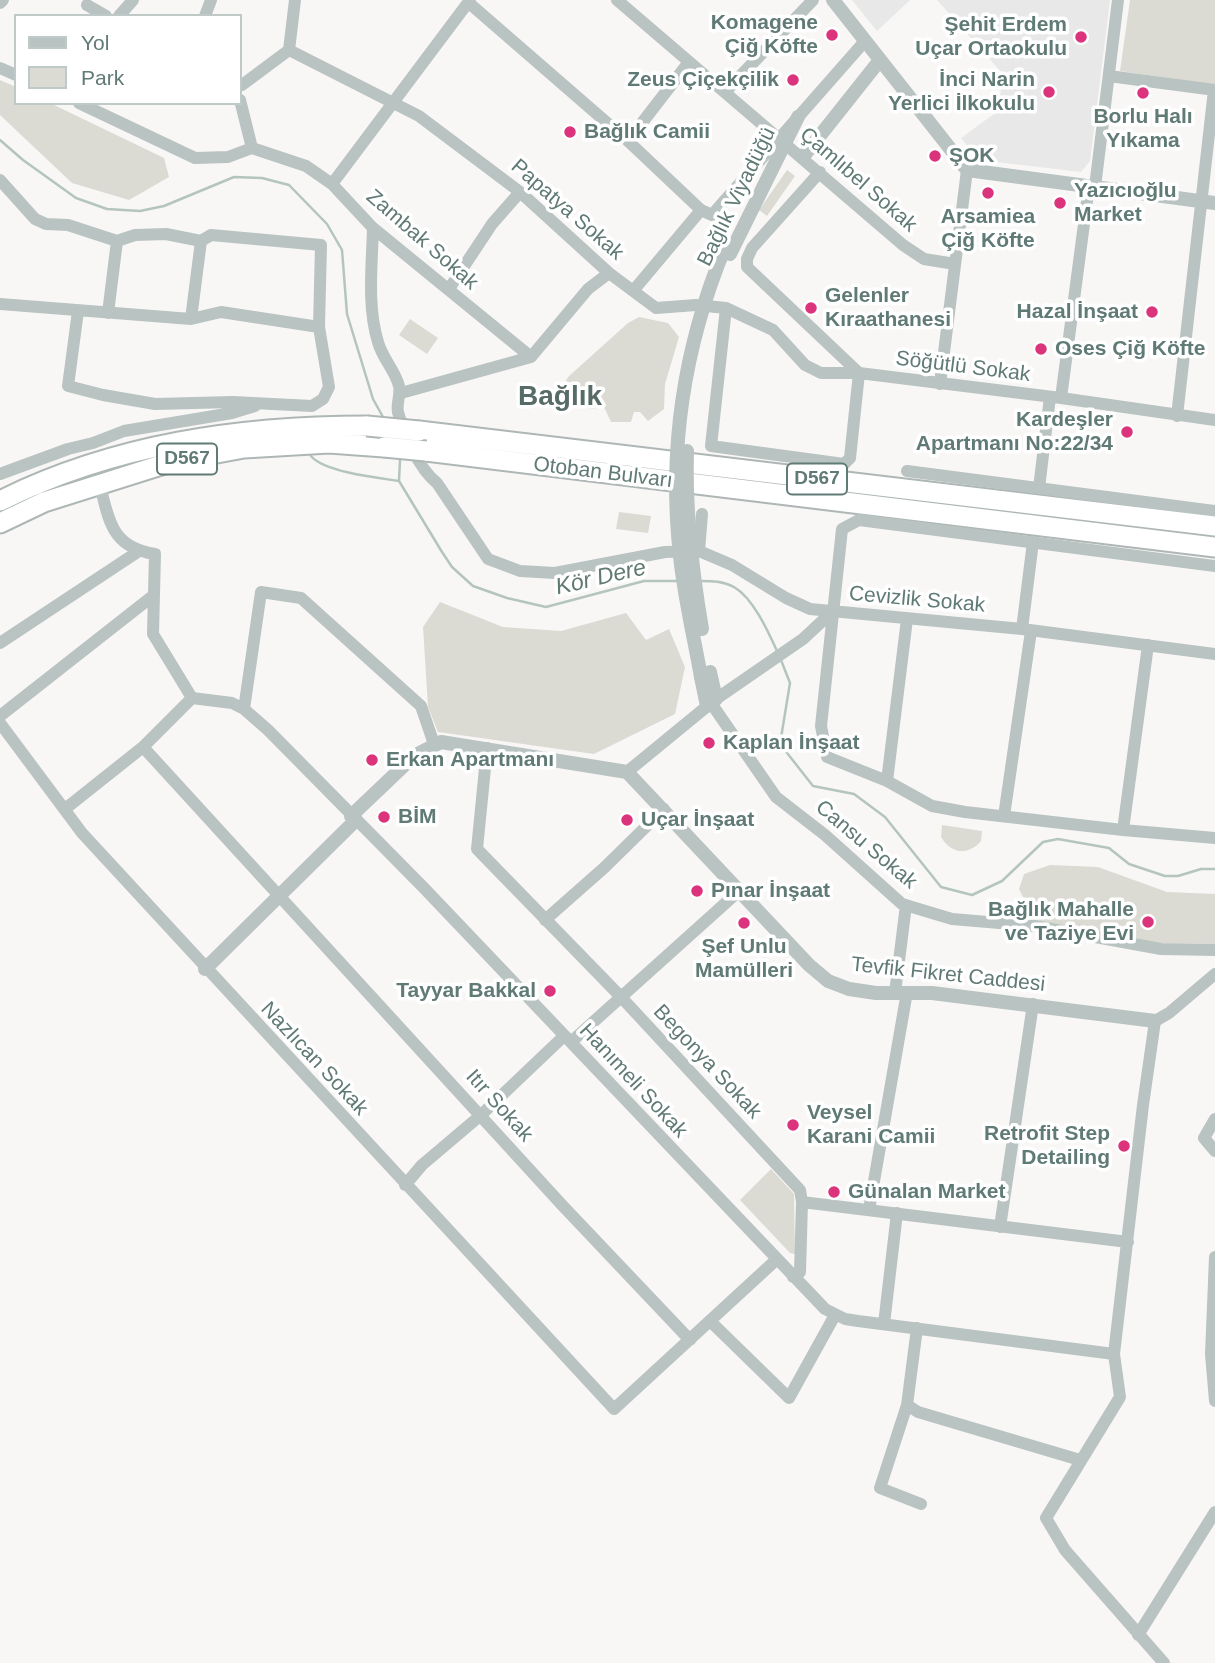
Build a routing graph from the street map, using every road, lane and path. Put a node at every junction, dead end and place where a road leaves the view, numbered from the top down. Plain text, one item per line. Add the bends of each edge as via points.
1 (133, 0) edge
2 (295, 0) edge
3 (617, 0) edge
4 (813, 0) edge
5 (833, 0) edge
6 (1118, 0) edge
7 (469, 1) edge
8 (87, 5) dead end
9 (103, 14) edge
10 (121, 14) edge
11 (864, 41) junction
12 (289, 50) junction
13 (880, 60) junction
14 (690, 62) junction
15 (1109, 76) junction
16 (242, 89) edge
17 (1215, 90) edge
18 (725, 92) junction
19 (242, 100) edge
20 (393, 103) junction
21 (83, 105) edge
22 (798, 117) joint
23 (782, 140) junction
24 (628, 141) junction
25 (253, 148) junction
26 (803, 157) junction
27 (967, 170) junction
28 (820, 172) junction
29 (0, 180) edge
30 (332, 184) junction
31 (1092, 186) junction
32 (520, 192) junction
33 (1208, 202) edge
34 (706, 213) junction
35 (373, 228) junction
36 (117, 241) junction
37 (201, 241) junction
38 (955, 264) junction
39 (609, 273) junction
40 (449, 289) junction
41 (633, 290) junction
42 (0, 304) edge
43 (726, 308) junction
44 (78, 311) junction
45 (107, 313) junction
46 (191, 319) junction
47 (319, 327) junction
48 (531, 357) junction
49 (821, 373) joint
50 (859, 373) junction
51 (940, 384) junction
52 (401, 393) junction
53 (1055, 397) junction
54 (263, 404) junction
55 (1177, 416) junction
56 (1215, 421) edge
57 (907, 471) dead end
58 (0, 474) edge
59 (1039, 488) junction
60 (102, 494) dead end
61 (0, 501) edge
62 (1215, 511) edge
63 (702, 514) dead end
64 (0, 523) edge
65 (1215, 526) edge
66 (1033, 542) junction
67 (1215, 547) edge
68 (139, 551) junction
69 (699, 551) junction
70 (1215, 566) edge
71 (155, 595) junction
72 (832, 612) junction
73 (907, 620) junction
74 (1026, 630) junction
75 (0, 643) edge
76 (1148, 645) junction
77 (1215, 654) edge
78 (192, 698) junction
79 (712, 703) junction
80 (244, 709) junction
81 (0, 716) edge
82 (0, 723) edge
83 (434, 744) junction
84 (143, 747) junction
85 (487, 748) junction
86 (627, 772) junction
87 (887, 781) junction
88 (65, 809) junction
89 (664, 809) junction
90 (1004, 816) junction
91 (353, 818) junction
92 (1123, 830) junction
93 (1215, 838) edge
94 (739, 891) junction
95 (279, 897) junction
96 (906, 905) junction
97 (545, 920) junction
98 (1215, 950) edge
99 (205, 969) junction
100 (1215, 974) edge
101 (901, 993) junction
102 (622, 998) junction
103 (1033, 1004) junction
104 (1155, 1021) junction
105 (568, 1039) junction
106 (481, 1115) junction
107 (1215, 1119) edge
108 (1215, 1151) edge
109 (405, 1185) junction
110 (802, 1202) junction
111 (869, 1210) junction
112 (897, 1213) junction
113 (1000, 1227) junction
114 (1128, 1241) junction
115 (1215, 1257) edge
116 (776, 1260) junction
117 (793, 1278) junction
118 (835, 1315) junction
119 (710, 1321) junction
120 (884, 1324) junction
121 (917, 1328) junction
122 (690, 1340) junction
123 (1114, 1354) junction
124 (1215, 1401) edge
125 (906, 1405) junction
126 (1080, 1460) junction
127 (921, 1504) dead end
128 (1215, 1512) edge
129 (1138, 1635) junction
130 (1164, 1663) edge

1 - 10 street
2 - 12 street
3 - 14 street, Çamlıbel Sokak
4 - 18 street
5 - 11 street
6 - 15 street
7 - 20 street
7 - 24 street
8 - 9 street
11 - 13 street
11 - 22 street
12 - 16 street
12 - 20 street, Papatya Sokak
13 - 26 street
13 - 27 street
14 - 18 street, Çamlıbel Sokak
14 - 24 street
15 - 17 street
15 - 31 street
17 - 33 street
18 - 23 street, Çamlıbel Sokak
19 - 25 street
20 - 30 street
20 - 32 street, Papatya Sokak via 419,116
21 - 25 street via 195,158 228,157
22 - 23 street, Bağlık Viyadüğü
23 - 26 street, Çamlıbel Sokak
23 - 34 street
23 - 79 street, Bağlık Viyadüğü, bridge via 749,197 708,289 680,413 675,485 680,559
24 - 34 street
25 - 30 street, Zambak Sokak via 306,166
26 - 28 street, Çamlıbel Sokak
27 - 31 street
27 - 38 street
28 - 38 street, Çamlıbel Sokak via 903,245 924,259
28 - 50 street via 752,248 747,267
29 - 36 street via 35,219
30 - 35 street, Zambak Sokak
31 - 33 street
31 - 53 street
32 - 39 street, Papatya Sokak
32 - 40 street via 492,224
33 - 55 street
34 - 41 street
35 - 40 street, Zambak Sokak
35 - 52 street via 372,313 377,342
36 - 37 street via 166,234
36 - 45 street
37 - 46 street
37 - 47 street via 211,235 321,245
38 - 51 street
39 - 41 street, Papatya Sokak
39 - 48 street via 588,289
40 - 48 street, Zambak Sokak
41 - 43 street, Papatya Sokak via 656,307
42 - 44 street
43 - 49 street, Papatya Sokak via 773,330 805,365
43 - 50 street via 711,446 844,464 850,458
44 - 45 street
44 - 54 street via 68,386 155,404
45 - 46 street
46 - 47 street via 220,312
47 - 54 street via 329,387 323,399 312,405
48 - 52 street
49 - 50 street, Söğütlü Sokak
50 - 51 street, Söğütlü Sokak
51 - 53 street, Söğütlü Sokak
52 - 69 street via 397,410 419,464 488,559 520,571 555,573 665,552
53 - 55 street, Söğütlü Sokak
53 - 59 street
54 - 58 street via 124,431
55 - 56 street, Söğütlü Sokak
57 - 59 street
59 - 62 street
60 - 68 street via 121,541
61 - 65 highway, Otoban Bulvarı / D567, bridge via 85,467 157,446 241,431 367,426
63 - 69 street
64 - 67 highway, Otoban Bulvarı / D567, bridge via 44,502 174,461 244,448 329,443
66 - 70 street
66 - 72 street via 859,520 842,528
66 - 74 street
68 - 71 street via 155,554
68 - 75 street
69 - 72 street via 786,598 810,609
71 - 78 street via 153,634
71 - 81 street
72 - 73 street, Cevizlik Sokak
72 - 79 street, Cevizlik Sokak via 803,639
72 - 87 street via 821,726 827,757
73 - 74 street, Cevizlik Sokak
73 - 87 street
74 - 76 street, Cevizlik Sokak
74 - 90 street
76 - 77 street, Cevizlik Sokak
76 - 92 street
78 - 80 street, Hanımeli Sokak
78 - 84 street
79 - 86 street, Cevizlik Sokak
79 - 96 street, Cansu Sokak via 776,797
80 - 83 street via 261,592 301,598 421,706
80 - 91 street, Hanımeli Sokak
82 - 88 street, Nazlıcan Sokak
83 - 85 street
83 - 91 street via 414,756
84 - 88 street
84 - 95 street, Itır Sokak
85 - 86 street
85 - 97 street, Begonya Sokak via 477,849
86 - 89 street, Tevfik Fikret Caddesi
87 - 90 street via 932,806
88 - 99 street, Nazlıcan Sokak
89 - 94 street, Tevfik Fikret Caddesi
89 - 97 street
90 - 92 street
91 - 95 street
91 - 105 street, Hanımeli Sokak
92 - 93 street
94 - 101 street, Tevfik Fikret Caddesi via 828,981 849,989
94 - 102 street
95 - 99 street
95 - 106 street, Itır Sokak
96 - 98 street, Cansu Sokak via 952,919 1035,926 1161,949
96 - 101 street
97 - 102 street, Begonya Sokak
99 - 109 street, Nazlıcan Sokak
100 - 104 street
101 - 103 street, Tevfik Fikret Caddesi
101 - 111 street
102 - 105 street
102 - 110 street, Begonya Sokak via 800,1190
103 - 104 street, Tevfik Fikret Caddesi
103 - 113 street
104 - 114 street
105 - 106 street
105 - 116 street, Hanımeli Sokak
106 - 109 street
106 - 122 street, Itır Sokak
107 - 108 street via 1204,1138
109 - 122 street, Nazlıcan Sokak via 614,1409
110 - 111 street
110 - 117 street via 800,1272
111 - 112 street
112 - 113 street
112 - 120 street
113 - 114 street
114 - 123 street
115 - 124 street via 1211,1354
116 - 117 street, Hanımeli Sokak
116 - 119 street
117 - 118 street, Hanımeli Sokak
118 - 119 street via 789,1398
118 - 120 street, Hanımeli Sokak
119 - 122 street
120 - 121 street, Hanımeli Sokak
121 - 123 street, Hanımeli Sokak
121 - 125 street
123 - 126 street via 1120,1397
125 - 126 street
125 - 127 street via 880,1488
126 - 129 street via 1046,1518 1065,1550
128 - 129 street
129 - 130 street

